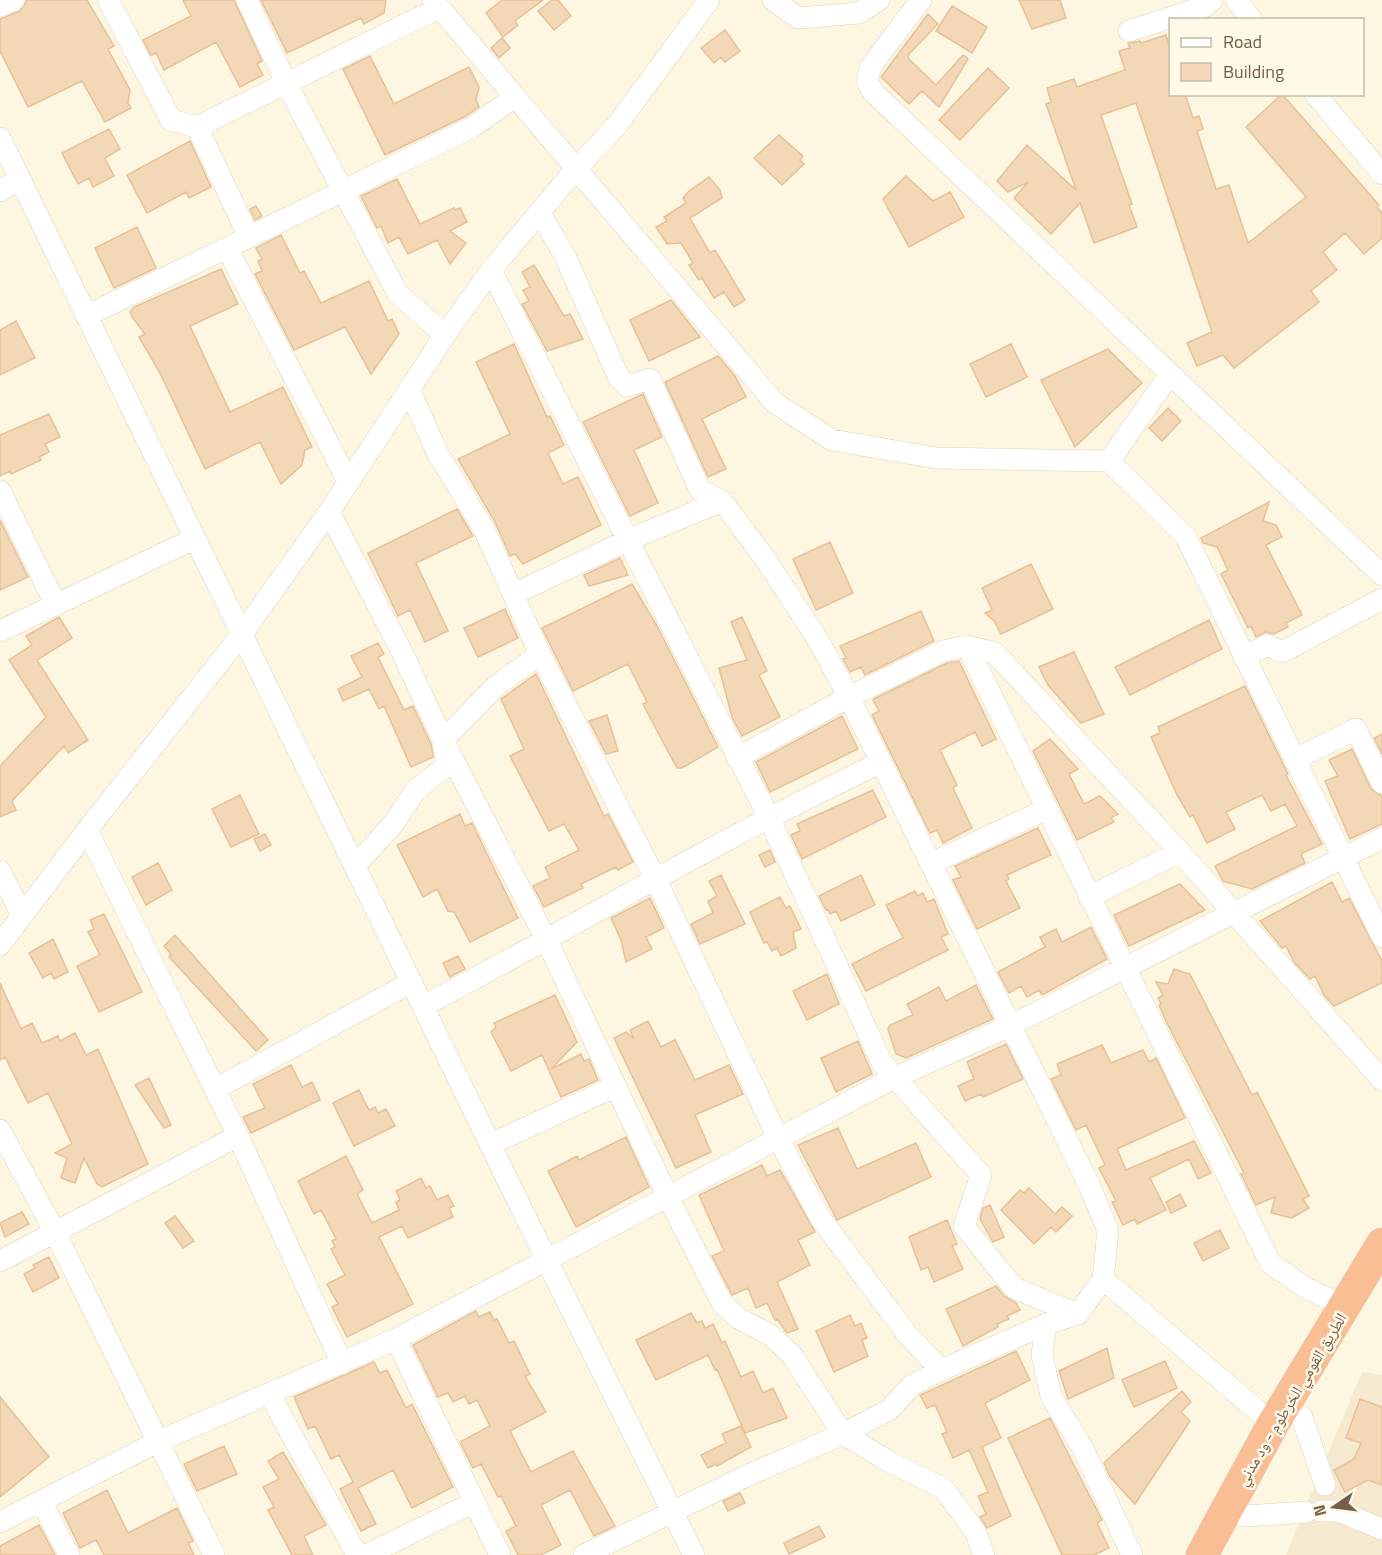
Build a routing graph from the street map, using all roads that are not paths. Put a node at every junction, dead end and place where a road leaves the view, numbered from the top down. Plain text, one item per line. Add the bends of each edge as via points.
1 (14, 0) edge
2 (108, 0) edge
3 (247, 0) edge
4 (709, 0) edge
5 (773, 0) edge
6 (879, 0) edge
7 (921, 0) edge
8 (1212, 0) edge
9 (1236, 0) edge
10 (436, 4) edge
11 (0, 6) edge
12 (1169, 18) edge
13 (1169, 18) edge
14 (1250, 18) edge
15 (1129, 31) dead end
16 (287, 85) junction
17 (1317, 96) edge
18 (515, 97) junction
19 (197, 127) junction
20 (0, 138) edge
21 (574, 170) junction
22 (1382, 174) edge
23 (20, 179) junction
24 (0, 191) edge
25 (345, 191) junction
26 (540, 213) junction
27 (249, 237) junction
28 (227, 248) junction
29 (491, 270) junction
30 (86, 316) junction
31 (445, 335) junction
32 (1170, 374) junction
33 (409, 390) junction
34 (1109, 461) junction
35 (348, 481) junction
36 (0, 491) edge
37 (722, 501) junction
38 (329, 512) junction
39 (194, 539) junction
40 (628, 540) junction
41 (1382, 575) edge
42 (514, 594) junction
43 (1382, 599) edge
44 (56, 605) junction
45 (0, 631) edge
46 (242, 634) junction
47 (967, 646) junction
48 (540, 654) junction
49 (1244, 658) junction
50 (849, 697) junction
51 (443, 740) junction
52 (737, 758) junction
53 (1294, 760) junction
54 (880, 763) junction
55 (1382, 783) edge
56 (1047, 809) junction
57 (769, 818) junction
58 (87, 830) junction
59 (1382, 838) edge
60 (1180, 852) junction
61 (1342, 857) junction
62 (932, 863) junction
63 (355, 866) junction
64 (0, 871) edge
65 (656, 879) junction
66 (1089, 897) junction
67 (1232, 912) junction
68 (22, 915) junction
69 (1382, 937) edge
70 (547, 941) junction
71 (0, 945) edge
72 (1125, 969) junction
73 (411, 982) junction
74 (423, 1006) junction
75 (1012, 1026) junction
76 (894, 1078) junction
77 (1382, 1080) edge
78 (616, 1086) junction
79 (215, 1089) junction
80 (0, 1130) edge
81 (238, 1136) junction
82 (778, 1138) junction
83 (491, 1144) junction
84 (667, 1195) junction
85 (56, 1234) junction
86 (1382, 1244) edge
87 (0, 1261) edge
88 (547, 1261) junction
89 (1103, 1279) junction
90 (1382, 1287) edge
91 (1345, 1307) junction
92 (1078, 1314) junction
93 (1046, 1324) junction
94 (396, 1339) junction
95 (342, 1364) junction
96 (941, 1370) junction
97 (270, 1395) junction
98 (1288, 1421) junction
99 (843, 1434) junction
100 (159, 1442) junction
101 (41, 1501) junction
102 (475, 1502) junction
103 (1324, 1504) junction
104 (674, 1512) junction
105 (1245, 1516) junction
106 (0, 1522) edge
107 (1382, 1528) edge
108 (69, 1555) edge
109 (214, 1555) edge
110 (357, 1555) edge
111 (366, 1555) edge
112 (500, 1555) edge
113 (584, 1555) edge
114 (694, 1555) edge
115 (984, 1555) edge
116 (1132, 1555) edge
117 (1202, 1555) edge
118 (1225, 1555) edge

1 - 11 street
2 - 19 street via 171,120
3 - 16 street
4 - 21 street via 617,125
5 - 6 street via 798,18 860,13
7 - 32 street via 871,66 867,81 873,92
8 - 12 street via 1206,6
9 - 14 street
10 - 16 street
10 - 18 street
13 - 15 street
16 - 19 street
16 - 25 street
17 - 22 street
18 - 21 street
18 - 25 street via 471,128
19 - 27 street
20 - 23 street
21 - 26 street
21 - 34 street via 775,403 832,440 936,458
23 - 24 street
23 - 30 street
25 - 27 street
25 - 31 street via 398,294
26 - 29 street
26 - 37 street via 565,256 619,378 627,386 650,380 700,490
27 - 28 street
28 - 30 street
28 - 35 street
29 - 31 street
29 - 40 street
30 - 39 street
31 - 33 street
32 - 34 street
32 - 41 street
33 - 35 street
33 - 42 street via 438,454 484,529
34 - 49 street via 1186,537
35 - 38 street
36 - 44 street
37 - 40 street
37 - 50 street via 813,632
38 - 46 street
38 - 51 street
39 - 44 street
39 - 46 street
40 - 42 street
40 - 52 street
42 - 48 street
43 - 49 street via 1282,652 1267,645
44 - 45 street
46 - 58 street
46 - 63 street
47 - 50 street via 943,651
47 - 56 street
47 - 60 street via 995,653
48 - 51 street via 496,686
48 - 65 street
49 - 53 street
50 - 52 street
50 - 54 street
51 - 63 street via 447,765 415,791 394,823
51 - 70 street
52 - 57 street
53 - 55 street via 1356,729
53 - 61 street
54 - 57 street
54 - 62 street
56 - 62 street
56 - 66 street
57 - 65 street
57 - 76 street via 882,1063
58 - 68 street
58 - 79 street
59 - 61 street
60 - 66 street
60 - 67 street
61 - 67 street
61 - 69 street
62 - 75 street
63 - 73 street
64 - 68 street
65 - 70 street
65 - 82 street
66 - 72 street
67 - 72 street
67 - 77 street
68 - 71 street
70 - 74 street
70 - 78 street
72 - 75 street
72 - 91 street via 1272,1264 1306,1288
73 - 74 street
73 - 79 street
74 - 83 street
75 - 76 street
75 - 89 street via 1108,1231
76 - 82 street
76 - 92 street via 981,1175 964,1226 1014,1288
78 - 83 street
78 - 84 street
79 - 81 street
80 - 85 street
81 - 85 street
81 - 95 street
82 - 84 street
82 - 96 street via 837,1243 907,1334
83 - 88 street
84 - 88 street
84 - 99 street via 722,1303 791,1354
85 - 87 street
85 - 100 street
86 - 91 highway, الطريق القومي الخرطوم - ود مدني
88 - 94 street
88 - 104 street
89 - 92 street
89 - 98 street
90 - 98 highway, الطريق القومي الخرطوم - ود مدني
91 - 98 highway, الطريق القومي الخرطوم - ود مدني
92 - 93 street
93 - 96 street
93 - 116 street via 1042,1355 1051,1396 1083,1449
94 - 95 street
94 - 102 street
95 - 97 street
96 - 99 street via 912,1385 889,1410
97 - 100 street
97 - 110 street
98 - 103 street
98 - 105 highway, الطريق القومي الخرطوم - ود مدني
98 - 117 highway, الطريق القومي الخرطوم - ود مدني
99 - 104 street
99 - 115 street via 943,1488 975,1531
100 - 101 street
100 - 109 street
101 - 106 street
101 - 108 street
102 - 111 street
102 - 112 street
103 - 105 street
103 - 107 street
104 - 113 street
104 - 114 street
105 - 118 highway, الطريق القومي الخرطوم - ود مدني

